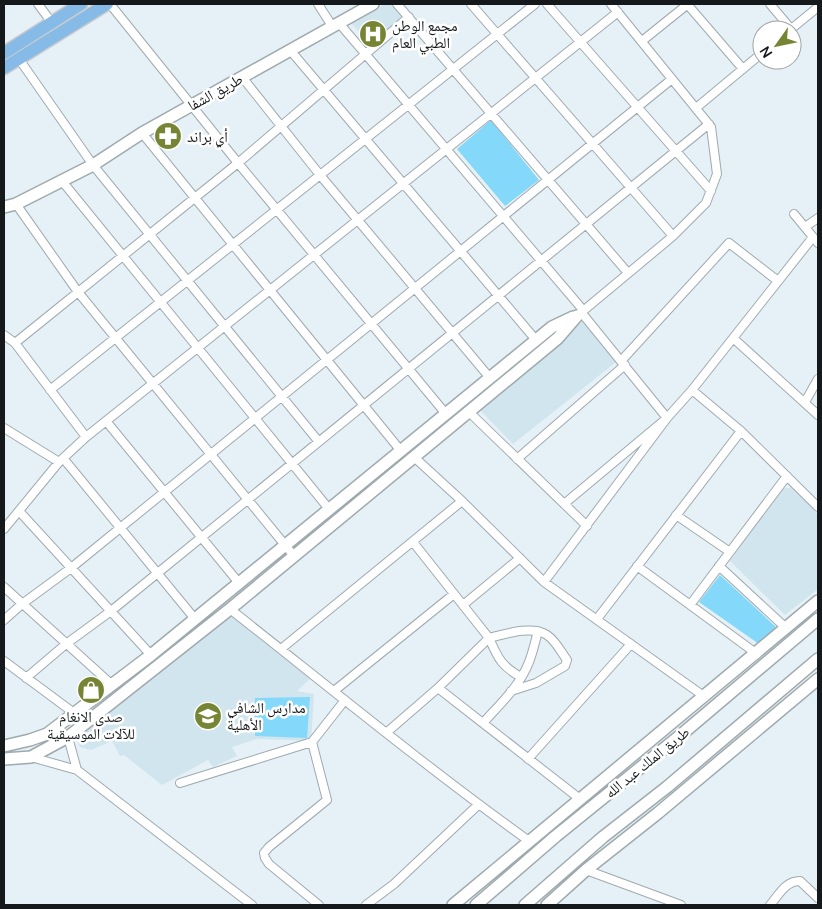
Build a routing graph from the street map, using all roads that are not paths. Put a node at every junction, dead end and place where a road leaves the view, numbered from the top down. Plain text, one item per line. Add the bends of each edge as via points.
1 (38, 4) edge
2 (81, 4) edge
3 (109, 4) edge
4 (318, 4) edge
5 (373, 4) edge
6 (397, 4) edge
7 (471, 4) edge
8 (535, 4) edge
9 (547, 4) edge
10 (611, 4) edge
11 (687, 4) edge
12 (770, 4) edge
13 (818, 7) edge
14 (618, 12) junction
15 (409, 17) junction
16 (783, 20) edge
17 (802, 21) edge
18 (52, 23) junction
19 (336, 25) junction
20 (497, 34) junction
21 (642, 41) junction
22 (580, 42) junction
23 (290, 50) junction
24 (4, 53) edge
25 (365, 54) junction
26 (19, 59) junction
27 (752, 61) edge
28 (4, 68) edge
29 (453, 69) junction
30 (743, 69) junction
31 (242, 77) junction
32 (536, 77) junction
33 (672, 79) junction
34 (324, 89) junction
35 (408, 104) junction
36 (192, 105) junction
37 (638, 107) junction
38 (696, 108) junction
39 (491, 113) junction
40 (709, 124) junction
41 (282, 125) junction
42 (142, 133) junction
43 (366, 138) junction
44 (593, 143) junction
45 (446, 149) junction
46 (676, 151) junction
47 (238, 163) junction
48 (93, 165) junction
49 (320, 175) junction
50 (548, 180) junction
51 (62, 181) junction
52 (403, 183) junction
53 (631, 188) junction
54 (711, 191) junction
55 (4, 196) edge
56 (195, 198) junction
57 (16, 204) junction
58 (4, 207) edge
59 (276, 210) junction
60 (794, 214) dead end
61 (504, 216) junction
62 (818, 218) edge
63 (358, 219) junction
64 (586, 224) junction
65 (805, 227) junction
66 (149, 234) junction
67 (673, 236) junction
68 (815, 240) edge
69 (233, 244) junction
70 (461, 251) junction
71 (314, 254) junction
72 (122, 256) junction
73 (542, 260) junction
74 (628, 273) junction
75 (187, 281) junction
76 (778, 281) junction
77 (415, 287) junction
78 (270, 290) junction
79 (78, 292) junction
80 (498, 296) junction
81 (160, 302) junction
82 (580, 312) junction
83 (371, 324) junction
84 (225, 326) junction
85 (453, 332) junction
86 (4, 335) edge
87 (115, 338) junction
88 (733, 338) junction
89 (536, 340) junction
90 (15, 343) junction
91 (197, 348) junction
92 (327, 360) junction
93 (623, 363) junction
94 (409, 369) junction
95 (490, 378) junction
96 (818, 379) edge
97 (153, 384) junction
98 (50, 390) junction
99 (692, 390) junction
100 (282, 396) junction
101 (805, 402) junction
102 (364, 405) junction
103 (469, 412) junction
104 (446, 414) junction
105 (818, 415) edge
106 (255, 418) junction
107 (667, 418) junction
108 (106, 421) junction
109 (4, 428) edge
110 (741, 431) junction
111 (86, 437) junction
112 (319, 442) junction
113 (401, 451) junction
114 (210, 454) junction
115 (414, 457) junction
116 (518, 458) junction
117 (61, 460) junction
118 (292, 464) junction
119 (787, 476) junction
120 (164, 492) junction
121 (247, 500) junction
122 (462, 501) junction
123 (564, 504) junction
124 (818, 506) edge
125 (329, 509) junction
126 (20, 511) junction
127 (676, 515) junction
128 (587, 526) junction
129 (120, 528) junction
130 (4, 529) edge
131 (201, 537) junction
132 (413, 542) junction
133 (285, 546) junction
134 (730, 552) junction
135 (294, 556) junction
136 (520, 558) junction
137 (637, 566) junction
138 (719, 566) junction
139 (71, 568) junction
140 (157, 573) junction
141 (544, 582) junction
142 (239, 583) junction
143 (4, 587) edge
144 (454, 594) junction
145 (818, 601) edge
146 (22, 604) junction
147 (463, 605) junction
148 (690, 605) junction
149 (230, 609) junction
150 (111, 611) junction
151 (195, 619) junction
152 (596, 619) junction
153 (818, 619) edge
154 (4, 620) edge
155 (786, 628) junction
156 (538, 631) junction
157 (489, 638) junction
158 (66, 644) junction
159 (631, 644) junction
160 (281, 649) junction
161 (757, 654) junction
162 (151, 655) junction
163 (818, 659) edge
164 (4, 661) edge
165 (818, 672) edge
166 (521, 677) junction
167 (26, 678) junction
168 (794, 679) junction
169 (818, 679) edge
170 (111, 684) junction
171 (438, 688) junction
172 (334, 691) junction
173 (512, 691) junction
174 (705, 696) junction
175 (345, 700) junction
176 (694, 705) junction
177 (74, 713) junction
178 (483, 723) junction
179 (386, 733) junction
180 (682, 734) junction
181 (68, 737) junction
182 (312, 742) junction
183 (4, 746) edge
184 (31, 756) junction
185 (4, 759) edge
186 (528, 759) junction
187 (77, 770) junction
188 (180, 783) dead end
189 (580, 799) junction
190 (478, 805) junction
191 (529, 841) junction
192 (586, 870) junction
193 (818, 898) edge
194 (252, 905) edge
195 (319, 905) edge
196 (366, 905) edge
197 (452, 905) edge
198 (476, 905) edge
199 (525, 905) edge
200 (547, 905) edge
201 (681, 905) edge
202 (770, 905) edge

1 - 18 street
2 - 18 main road
3 - 26 main road
3 - 36 street
4 - 19 street
5 - 19 street, طريق الشفا
6 - 15 street
7 - 20 street
8 - 20 street
9 - 22 street
10 - 14 street
11 - 21 street
11 - 30 street
12 - 16 street
13 - 17 street
14 - 21 street
14 - 22 street
15 - 25 street
15 - 29 street
18 - 24 main road
19 - 23 street, طريق الشفا
19 - 25 street
20 - 29 street
20 - 32 street
21 - 33 street
22 - 32 street
22 - 37 street
23 - 31 street, طريق الشفا
23 - 34 street
25 - 34 street
25 - 35 street
26 - 28 main road
26 - 48 street
27 - 30 street
29 - 35 street
29 - 39 street
30 - 38 street
31 - 36 street, طريق الشفا
31 - 41 street
32 - 39 street
32 - 44 street
33 - 37 street
33 - 38 street
34 - 41 street
34 - 43 street
35 - 43 street
35 - 45 street
36 - 42 street, طريق الشفا
36 - 47 street
37 - 44 street
37 - 46 street
38 - 40 street
39 - 45 street
39 - 50 street
40 - 46 street
40 - 54 street via 717,174
41 - 47 street
41 - 49 street
42 - 48 street, طريق الشفا
42 - 56 street
43 - 49 street
43 - 52 street
44 - 50 street
44 - 53 street
45 - 52 street
45 - 61 street
46 - 53 street
46 - 54 street
47 - 56 street
47 - 59 street
48 - 51 street, طريق الشفا
48 - 66 street
49 - 59 street
49 - 63 street
50 - 61 street
50 - 64 street
51 - 57 street, طريق الشفا
51 - 72 street
52 - 63 street
52 - 70 street
53 - 64 street
53 - 67 street
54 - 67 street via 706,202
55 - 57 street
56 - 66 street
56 - 69 street
57 - 58 street, طريق الشفا
57 - 79 street
59 - 69 street
59 - 71 street
60 - 65 street
61 - 70 street
61 - 73 street
62 - 65 street
63 - 71 street
63 - 77 street
64 - 73 street
64 - 74 street
65 - 68 street
66 - 72 street
66 - 75 street
67 - 74 street
68 - 76 street
69 - 75 street
69 - 78 street
70 - 77 street
70 - 80 street
71 - 78 street
71 - 83 street
72 - 79 street
72 - 81 street
73 - 80 street
73 - 82 street
74 - 82 street
75 - 81 street
75 - 84 street
76 - 88 street
76 - 93 street via 729,243
77 - 83 street
77 - 85 street
78 - 84 street
78 - 92 street
79 - 87 street
79 - 90 street
80 - 85 street
80 - 89 street
81 - 87 street
81 - 91 street
82 - 89 street
82 - 93 street
82 - 103 street via 558,338
83 - 92 street
83 - 94 street
84 - 91 street
84 - 100 street
85 - 94 street
85 - 95 street
86 - 90 street
87 - 97 street
87 - 98 street
88 - 99 street
88 - 101 street
89 - 95 street
90 - 98 street
91 - 97 street
91 - 106 street
92 - 100 street
92 - 102 street
93 - 107 street
93 - 116 street
94 - 102 street
94 - 104 street
95 - 104 street
96 - 101 street
97 - 108 street
97 - 114 street
98 - 111 street
99 - 107 street
99 - 110 street
100 - 106 street
100 - 112 street
101 - 105 street
102 - 112 street
102 - 113 street
103 - 115 street
103 - 116 street
104 - 113 street
106 - 114 street
106 - 118 street
107 - 123 street
107 - 128 street
108 - 111 street
108 - 120 street
109 - 117 street
110 - 119 street
110 - 127 street
111 - 117 street
112 - 118 street
113 - 125 street
114 - 120 street
114 - 121 street
115 - 122 street
115 - 135 street
116 - 123 street
117 - 126 street
117 - 129 street
118 - 121 street
118 - 125 street
119 - 124 street
119 - 134 street
120 - 129 street
120 - 131 street
121 - 131 street
121 - 133 street
122 - 132 street
122 - 136 street
123 - 128 street
125 - 133 street
126 - 130 street
126 - 139 street
127 - 134 street
127 - 137 street
128 - 141 street
129 - 139 street
129 - 140 street
131 - 140 street
131 - 142 street
132 - 144 street
132 - 160 street
133 - 135 street
133 - 142 street
134 - 138 street
135 - 149 street
136 - 141 street
136 - 147 street
137 - 148 street
137 - 152 street
138 - 148 street
138 - 155 street
139 - 146 street
139 - 150 street
140 - 150 street
140 - 151 street
141 - 152 street
142 - 151 street
143 - 146 street
144 - 147 street
144 - 172 street
145 - 155 street
146 - 154 street
146 - 158 street
147 - 157 street
148 - 161 street
149 - 160 street
149 - 181 street
150 - 158 street
150 - 162 street
151 - 162 street
152 - 159 street
153 - 180 street, طريق الملك عبد الله
155 - 161 street
156 - 157 street via 517,631
156 - 166 street
156 - 173 street via 556,644 567,663 536,683
157 - 166 street via 507,669
157 - 171 street
158 - 167 street
158 - 170 street
159 - 174 street
159 - 186 street
160 - 172 street
161 - 174 street
162 - 170 street
163 - 168 street, طريق الملك عبد الله
164 - 167 street
165 - 168 street
166 - 173 street
167 - 177 street
168 - 199 street, طريق الملك عبد الله
169 - 192 street
170 - 177 street
171 - 178 street
171 - 179 street
172 - 175 street
173 - 178 street
174 - 176 street
175 - 179 street
175 - 182 street
176 - 180 street
176 - 189 street
177 - 183 street via 47,734
178 - 186 street
179 - 190 street
180 - 198 street, طريق الملك عبد الله
181 - 184 street
181 - 187 street
182 - 188 street
182 - 195 street via 327,800 264,853 269,864
184 - 185 street
184 - 187 street
186 - 189 street
187 - 194 street
189 - 191 street
190 - 191 street
190 - 196 street via 394,884
191 - 197 street
192 - 200 street
192 - 201 street
193 - 202 street via 800,881 793,881

